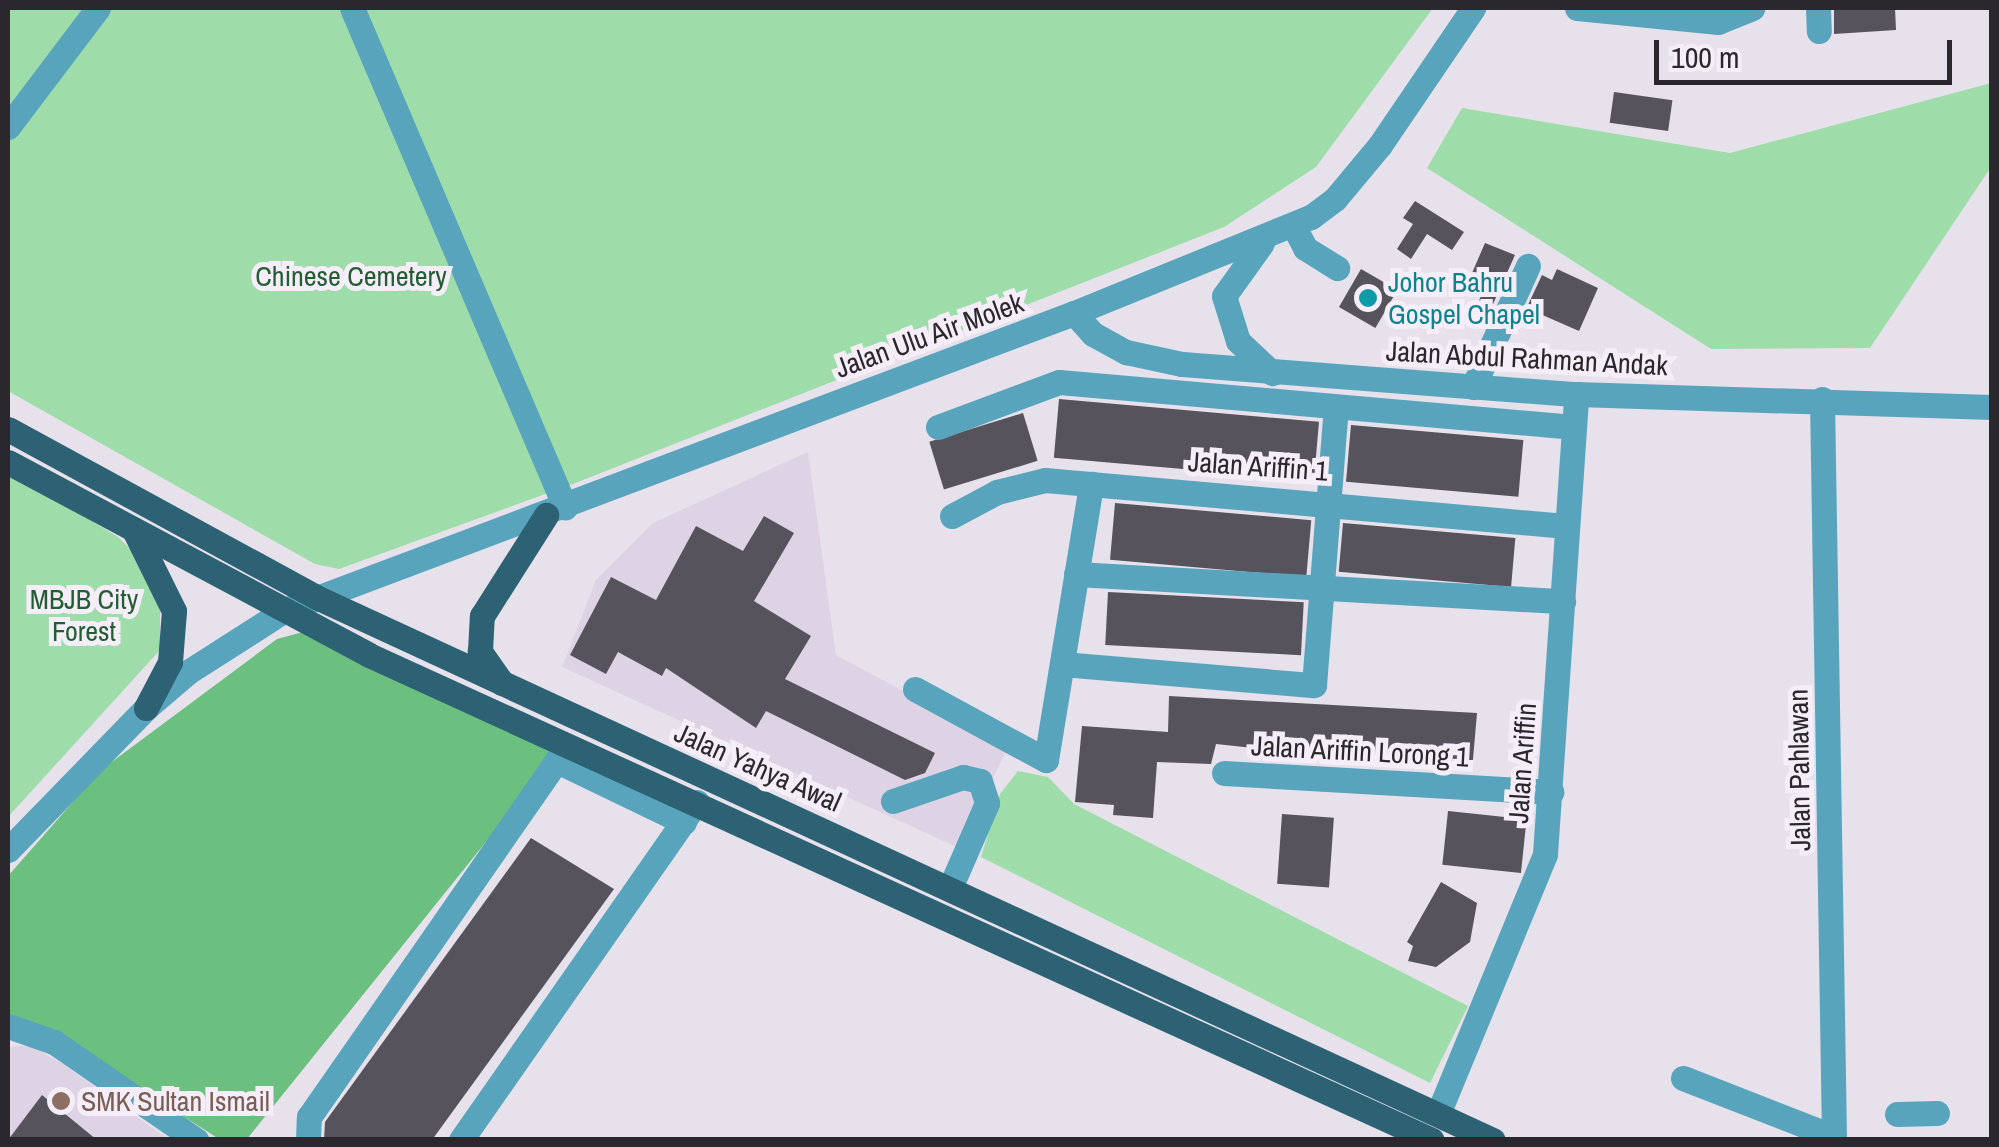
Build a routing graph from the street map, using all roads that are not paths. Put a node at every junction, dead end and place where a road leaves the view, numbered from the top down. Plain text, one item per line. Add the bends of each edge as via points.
1 (98, 8) edge
2 (352, 8) edge
3 (1473, 8) edge
4 (1576, 8) edge
5 (1752, 8) edge
6 (8, 127) edge
7 (1293, 226) junction
8 (1265, 239) junction
9 (1528, 266) dead end
10 (1337, 268) dead end
11 (1074, 313) junction
12 (1273, 373) junction
13 (1473, 387) junction
14 (1576, 394) junction
15 (1822, 399) junction
16 (1992, 407) edge
17 (1336, 408) junction
18 (938, 426) dead end
19 (1574, 427) junction
20 (8, 429) edge
21 (8, 462) edge
22 (1091, 484) junction
23 (1328, 502) junction
24 (556, 511) junction
25 (952, 516) dead end
26 (1566, 526) junction
27 (135, 532) junction
28 (1076, 574) junction
29 (1322, 588) junction
30 (316, 597) junction
31 (1563, 601) junction
32 (285, 610) junction
33 (1062, 664) junction
34 (504, 685) junction
35 (915, 689) dead end
36 (146, 708) junction
37 (553, 767) junction
38 (1224, 773) dead end
39 (1551, 792) junction
40 (893, 800) dead end
41 (681, 826) junction
42 (8, 850) edge
43 (950, 888) junction
44 (8, 1026) edge
45 (1683, 1078) dead end
46 (1936, 1113) dead end
47 (1897, 1114) dead end
48 (1425, 1131) edge
49 (1834, 1138) edge
50 (196, 1140) edge
51 (308, 1140) edge
52 (461, 1140) edge
53 (1493, 1140) edge

1 - 6 street
2 - 24 street
3 - 7 street, Jalan Ulu Air Molek via 1336,200
4 - 5 street via 1718,22
7 - 8 street, Jalan Ulu Air Molek
7 - 10 street via 1305,248
8 - 11 street, Jalan Ulu Air Molek
8 - 12 street via 1224,296 1238,340
9 - 13 street
11 - 12 street, Jalan Abdul Rahman Andak via 1093,334 1134,355
11 - 24 street, Jalan Ulu Air Molek
12 - 13 street, Jalan Abdul Rahman Andak
13 - 14 street, Jalan Abdul Rahman Andak
14 - 15 street, Jalan Abdul Rahman Andak
14 - 19 street, Jalan Ariffin
15 - 16 street, Jalan Abdul Rahman Andak
15 - 49 street, Jalan Pahlawan
17 - 18 street via 1059,382
17 - 19 street
17 - 23 street
19 - 26 street, Jalan Ariffin
20 - 30 main road, Jalan Yahya Awal
21 - 27 main road, Jalan Yahya Awal
22 - 23 street, Jalan Ariffin 1
22 - 25 street, Jalan Ariffin 1 via 1045,480 997,492
22 - 28 street
23 - 26 street, Jalan Ariffin 1
23 - 29 street
24 - 30 street, Jalan Ulu Air Molek
24 - 34 main road via 482,616 480,651
26 - 31 street, Jalan Ariffin
27 - 32 main road, Jalan Yahya Awal
27 - 36 main road via 174,612 170,662
28 - 29 street
28 - 33 street
29 - 31 street
29 - 33 street via 1316,679 1309,688
30 - 32 street, Jalan Ulu Air Molek
30 - 34 main road, Jalan Yahya Awal
31 - 39 street, Jalan Ariffin
32 - 36 street, Jalan Ulu Air Molek via 188,672
32 - 37 main road, Jalan Yahya Awal
33 - 35 street via 1044,762
34 - 43 main road, Jalan Yahya Awal
36 - 42 street, Jalan Ulu Air Molek
37 - 41 main road, Jalan Yahya Awal
37 - 51 street via 309,1118
38 - 39 street, Jalan Ariffin Lorong 1
39 - 48 street, Jalan Ariffin via 1545,854 1531,900
40 - 43 street via 963,777 980,781 987,803
41 - 48 main road, Jalan Yahya Awal
41 - 52 street
43 - 48 main road, Jalan Yahya Awal
44 - 50 street via 54,1042
45 - 49 street
46 - 47 street
48 - 53 main road, Jalan Yahya Awal

